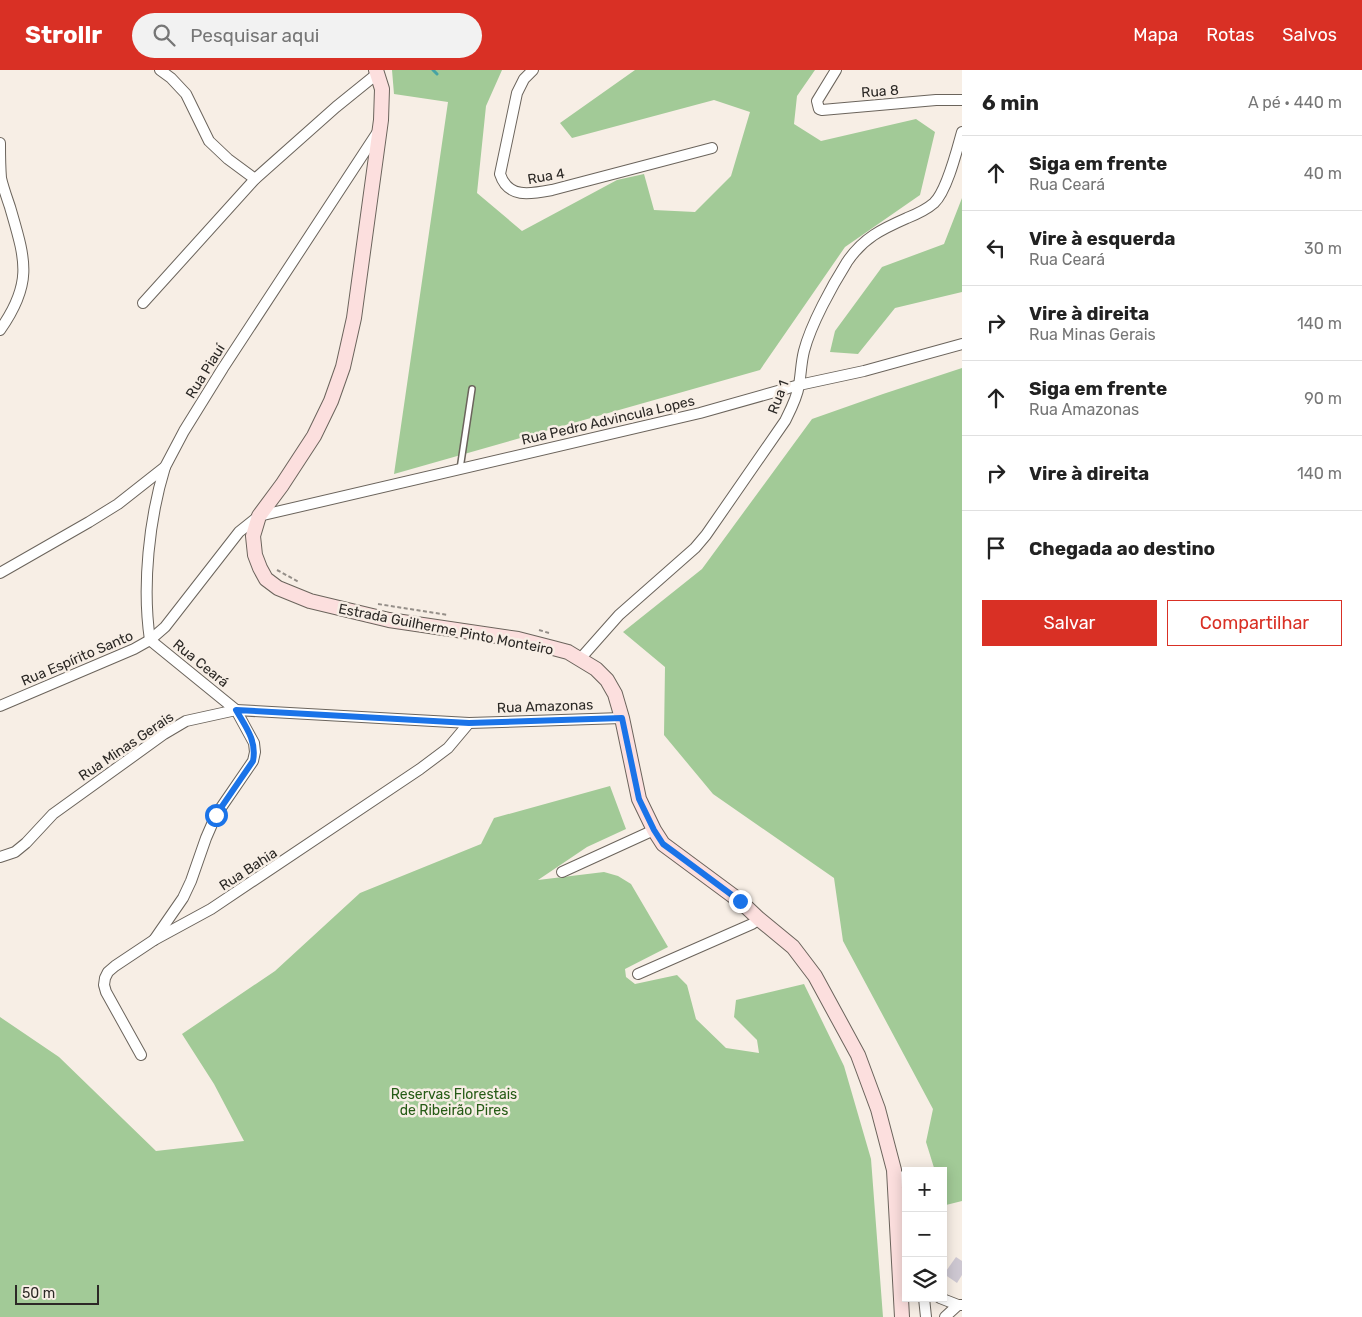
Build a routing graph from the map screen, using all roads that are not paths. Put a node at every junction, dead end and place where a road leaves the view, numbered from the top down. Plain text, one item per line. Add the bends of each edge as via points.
1 (160, 70) edge
2 (533, 70) edge
3 (836, 70) edge
4 (377, 71) edge
5 (962, 100) edge
6 (380, 127) junction
7 (962, 132) edge
8 (0, 143) edge
9 (712, 148) dead end
10 (254, 179) junction
11 (143, 304) dead end
12 (0, 330) edge
13 (962, 344) edge
14 (799, 384) junction
15 (472, 389) dead end
16 (165, 467) junction
17 (460, 469) junction
18 (259, 516) junction
19 (0, 573) edge
20 (150, 640) junction
21 (580, 659) junction
22 (0, 706) edge
23 (236, 710) junction
24 (622, 718) junction
25 (469, 723) junction
26 (654, 830) junction
27 (0, 857) edge
28 (562, 872) dead end
29 (759, 919) junction
30 (154, 940) junction
31 (638, 974) dead end
32 (140, 1055) dead end
33 (894, 1170) junction
34 (902, 1180) edge
35 (947, 1300) edge
36 (924, 1302) edge
37 (960, 1305) edge
38 (902, 1317) edge
39 (926, 1317) edge
40 (945, 1317) edge

1 - 10 street via 186,94 209,141
2 - 9 street, Rua 4 via 524,79 518,93 500,174 502,182 517,193 552,190
3 - 5 street, Rua 8 via 817,101 819,109
4 - 6 main road, Estrada Guilherme Pinto Monteiro via 382,89
4 - 10 street
6 - 16 street, Rua Piauí via 223,368
6 - 18 main road, Estrada Guilherme Pinto Monteiro via 354,318 343,367 314,436
7 - 14 street, Rua 1 via 940,196 934,203 869,237 847,262 813,324
8 - 12 street via 2,178 22,250 23,277 12,314
10 - 11 street
13 - 14 street, Rua Pedro Advincula Lopes via 864,371
14 - 17 street, Rua Pedro Advincula Lopes via 700,413
14 - 21 street, Rua 1 via 785,421 706,535 683,560 619,615
15 - 17 lane
16 - 19 street, Rua Piauí via 118,504
16 - 20 street via 155,509 146,587
17 - 18 street, Rua Pedro Advincula Lopes
18 - 20 street, Rua Espírito Santo via 239,532 165,626
18 - 21 main road, Estrada Guilherme Pinto Monteiro via 253,536 255,555 266,579 278,588 310,601 380,618 518,640 568,652
20 - 22 street, Rua Espírito Santo
20 - 23 street, Rua Ceará
21 - 24 main road, Estrada Guilherme Pinto Monteiro via 607,680
23 - 25 street, Rua Minas Gerais
23 - 27 street, Rua Minas Gerais via 186,721 164,734 53,814 15,852
23 - 30 street, Rua Ceará via 254,743 253,761 216,815 183,898
24 - 25 street, Rua Amazonas
24 - 26 main road, Estrada Guilherme Pinto Monteiro via 639,799
25 - 30 street, Rua Bahia via 448,748 420,769 211,909
26 - 28 street
26 - 29 main road, Estrada Guilherme Pinto Monteiro via 663,844
29 - 31 street
29 - 33 main road, Estrada Guilherme Pinto Monteiro via 793,947 858,1055 878,1109
30 - 32 street, Rua Bahia via 108,972 104,985
33 - 34 street, Estrada Guilherme Pinto Monteiro
33 - 38 main road, Estrada Guilherme Pinto Monteiro
35 - 37 street
36 - 39 street
37 - 40 street

